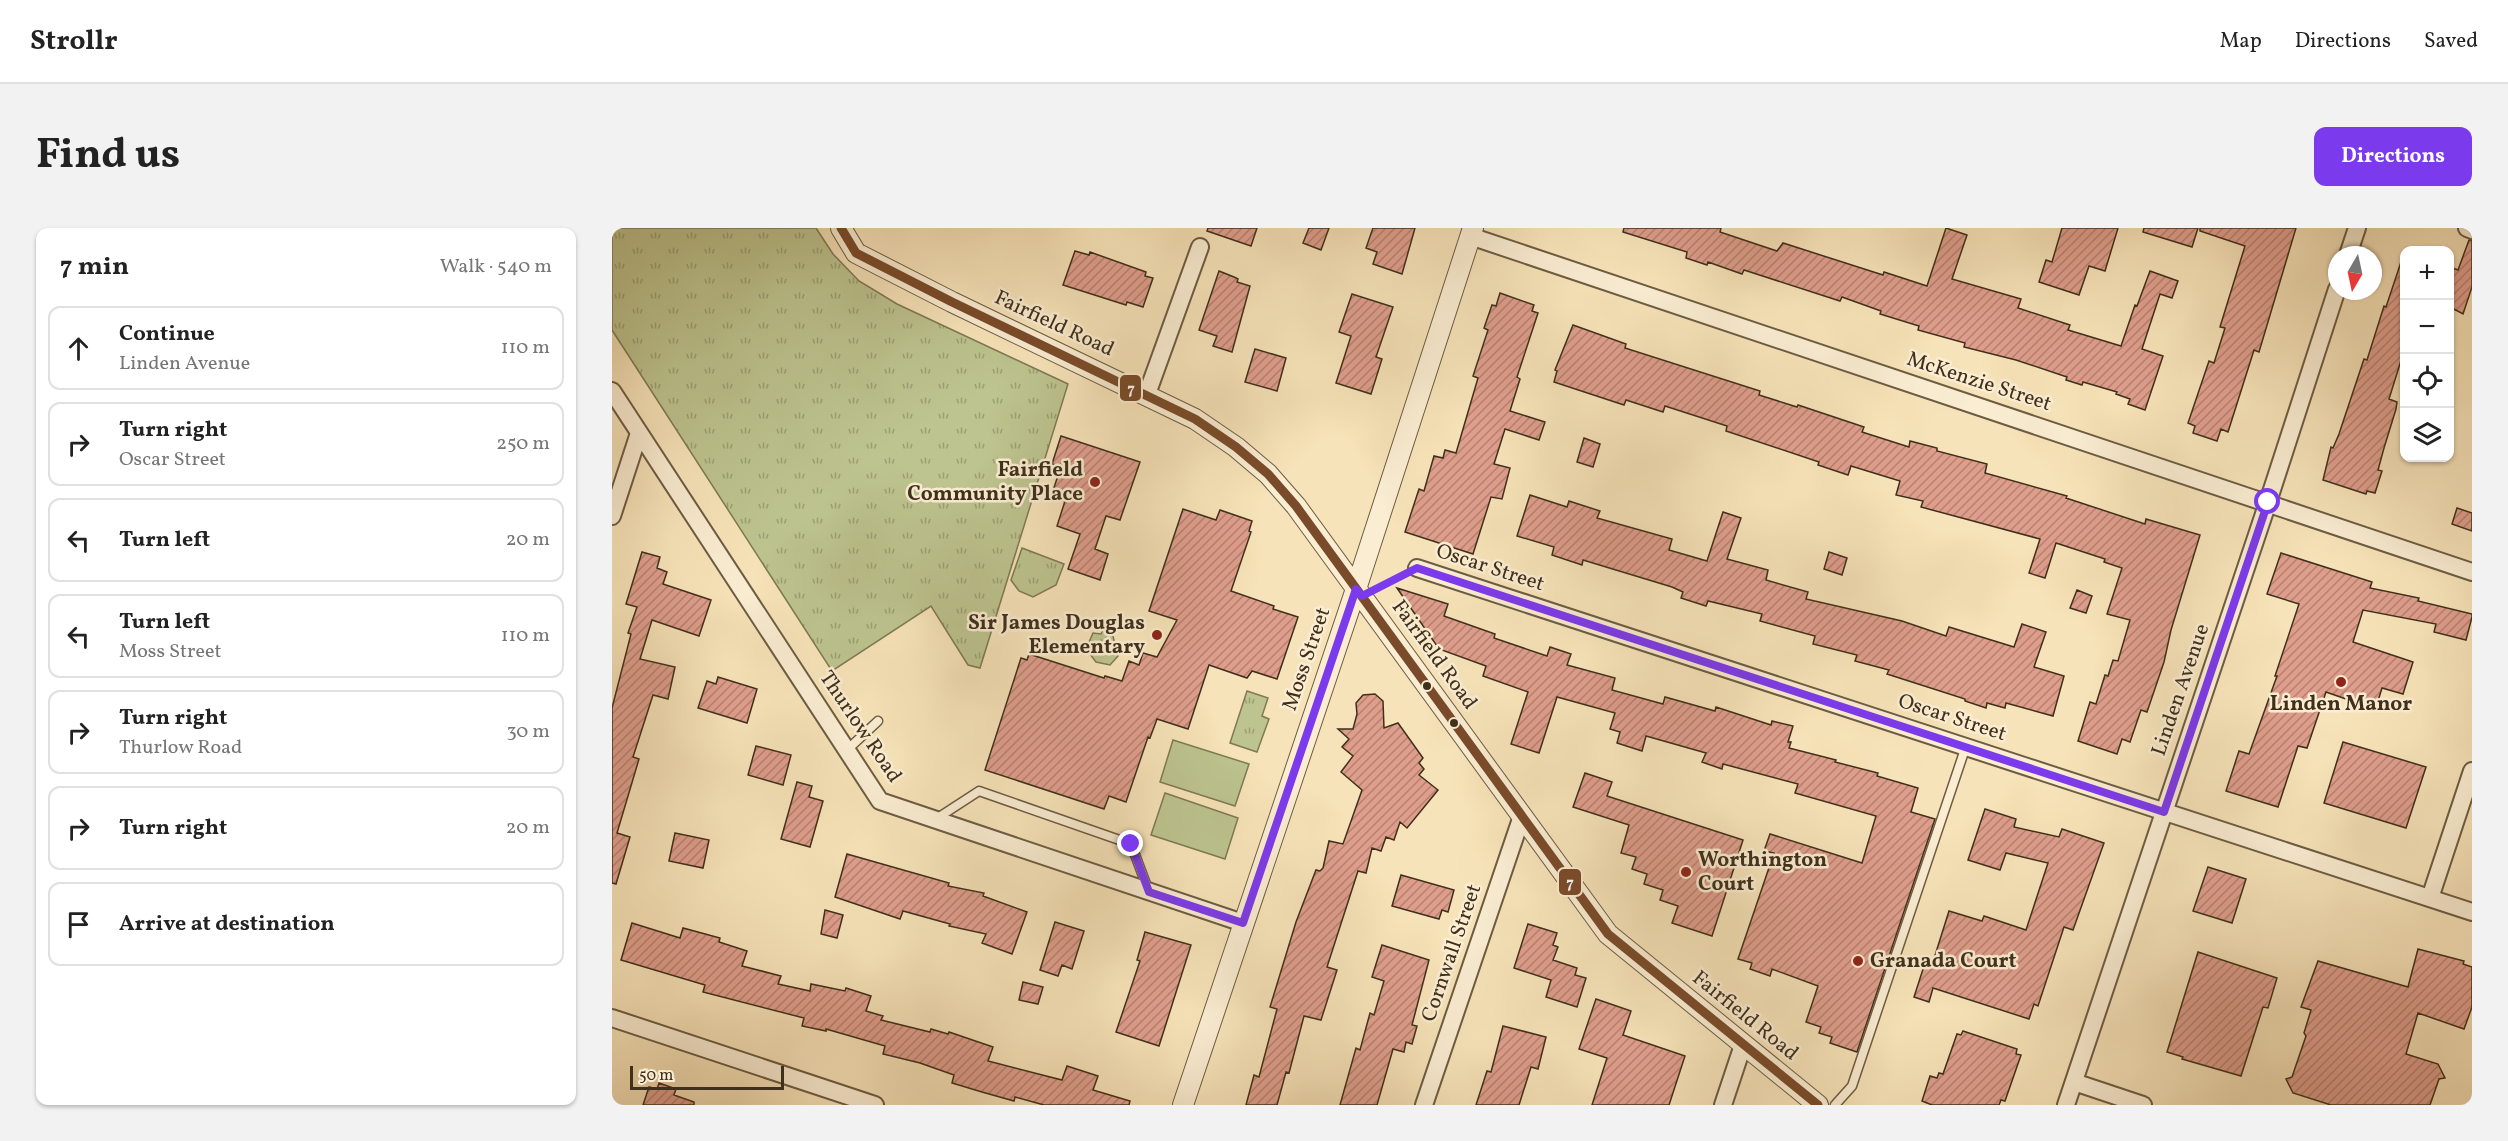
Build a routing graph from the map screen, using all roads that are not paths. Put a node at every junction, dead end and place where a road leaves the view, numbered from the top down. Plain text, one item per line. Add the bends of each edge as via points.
1 (841, 228) edge
2 (2356, 228) edge
3 (2467, 228) edge
4 (2472, 230) edge
5 (1472, 232) edge
6 (2351, 246) edge
7 (1200, 247) dead end
8 (2333, 300) edge
9 (612, 391) edge
10 (1147, 394) junction
11 (639, 433) junction
12 (2268, 502) junction
13 (612, 516) edge
14 (1417, 568) road end
15 (2472, 572) edge
16 (1359, 593) junction
17 (878, 722) dead end
18 (1965, 746) junction
19 (847, 750) junction
20 (2472, 771) edge
21 (2164, 812) junction
22 (1522, 816) junction
23 (934, 820) junction
24 (1149, 892) junction
25 (2430, 898) junction
26 (2472, 912) edge
27 (1243, 923) junction
28 (612, 1018) edge
29 (1743, 1045) junction
30 (2074, 1082) junction
31 (875, 1105) edge
32 (1183, 1105) edge
33 (1424, 1105) edge
34 (1723, 1105) edge
35 (1818, 1105) edge
36 (1835, 1105) edge
37 (2066, 1105) edge
38 (2143, 1105) edge

1 - 10 street, Fairfield Road via 856,252
2 - 6 street
3 - 4 street
5 - 12 street, McKenzie Street
5 - 16 street, Moss Street
7 - 10 street
8 - 12 street, Linden Avenue
9 - 11 street, Thurlow Road
10 - 16 street, Fairfield Road via 1196,419 1268,474
11 - 13 street
11 - 19 street, Thurlow Road
12 - 15 street, McKenzie Street
12 - 21 street, Linden Avenue
14 - 18 street, Oscar Street
16 - 22 street, Fairfield Road
16 - 27 street, Moss Street
17 - 19 lane
18 - 21 street, Oscar Street
18 - 36 lane via 1852,1086
19 - 23 street, Thurlow Road via 880,801
20 - 25 street
21 - 25 street, Oscar Street
21 - 30 street, Linden Avenue
22 - 29 street, Fairfield Road via 1608,934
22 - 33 street, Cornwall Street
23 - 24 street, Thurlow Road
23 - 24 lane via 979,791 1131,844
24 - 27 street, Thurlow Road
25 - 26 street, Oscar Street
27 - 32 street, Moss Street
28 - 31 street
29 - 34 street
29 - 35 street, Fairfield Road
30 - 37 street, Linden Avenue
30 - 38 street

